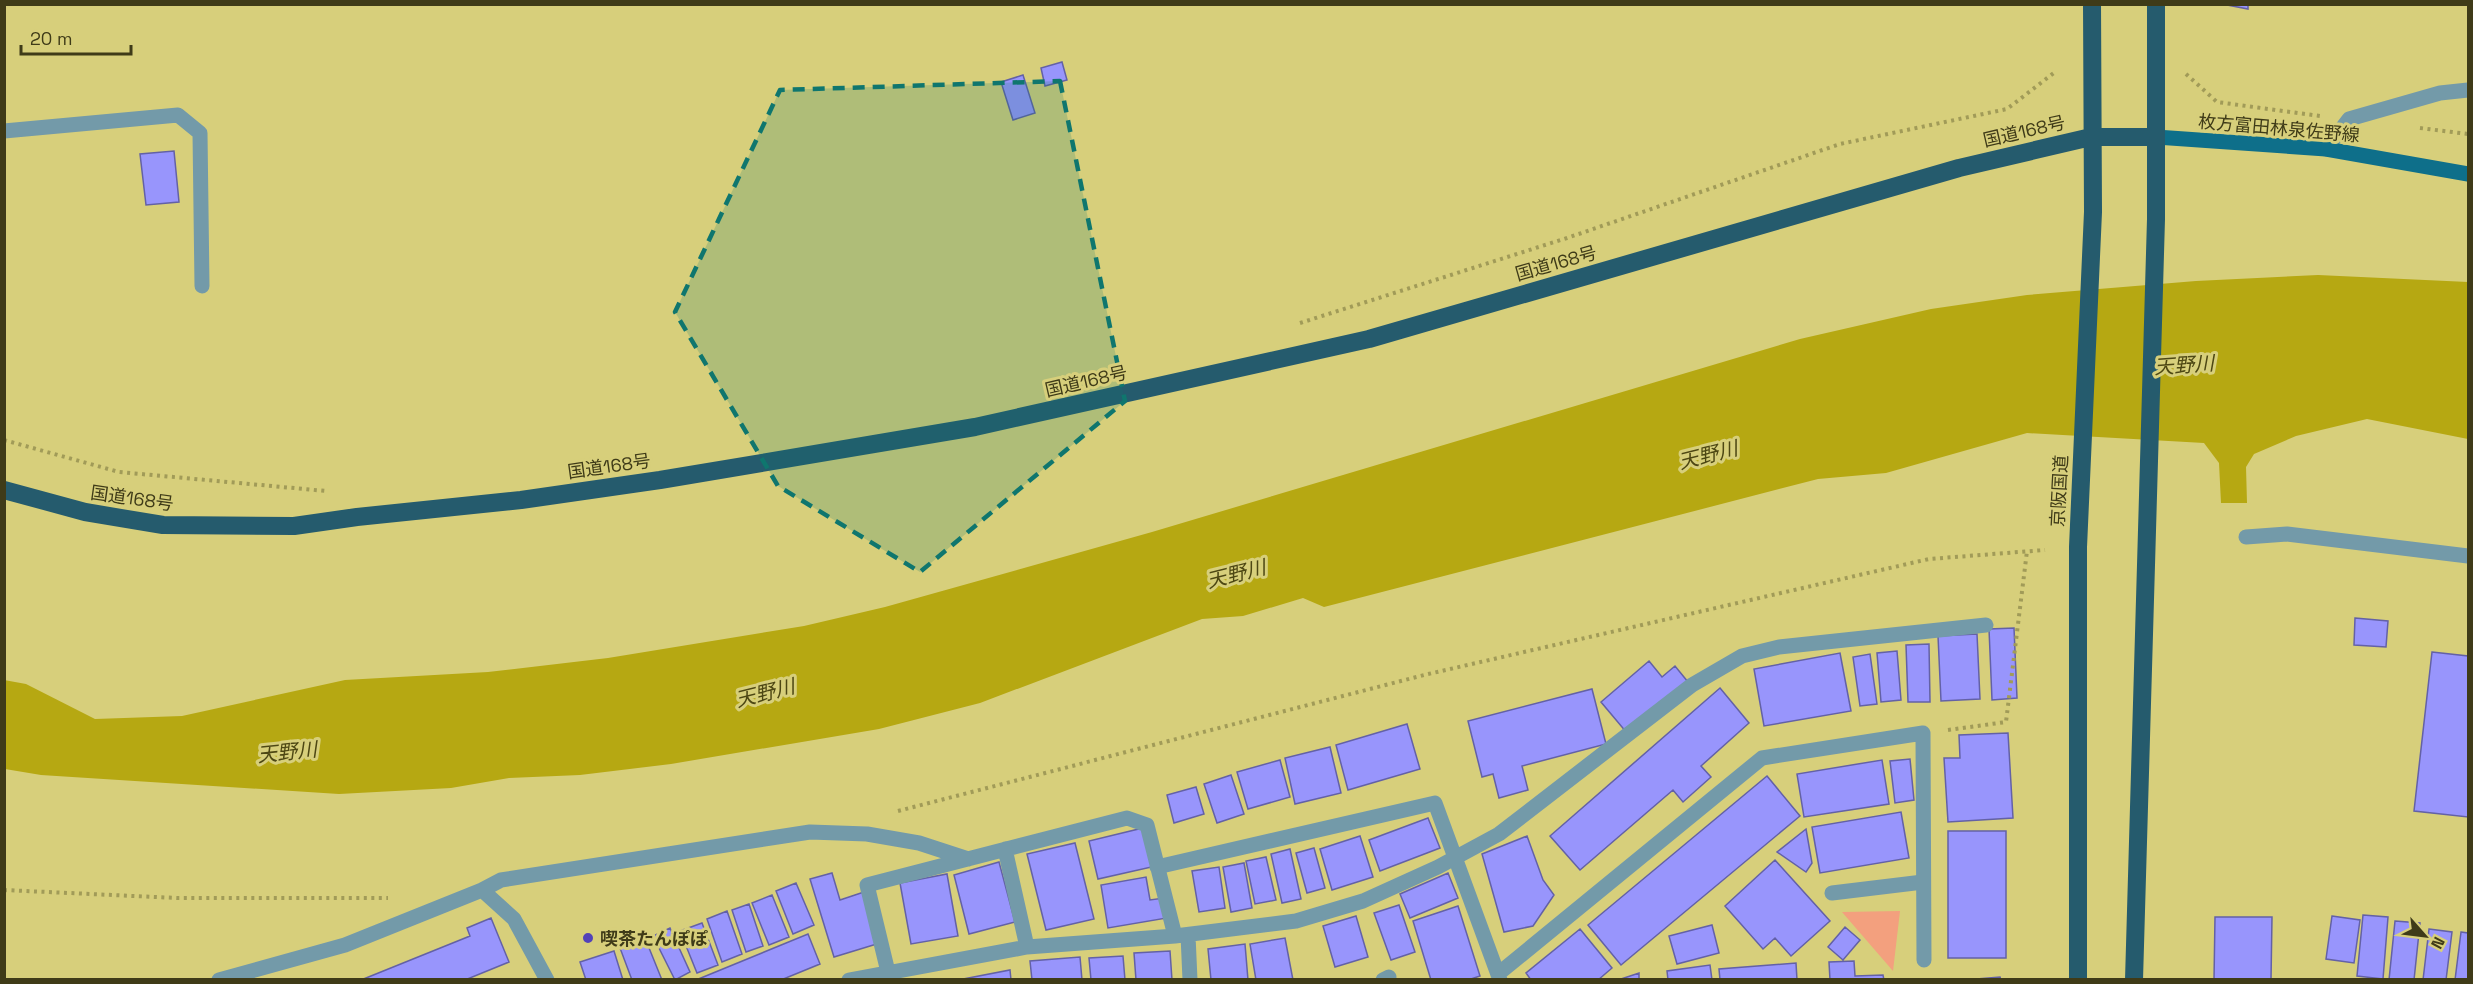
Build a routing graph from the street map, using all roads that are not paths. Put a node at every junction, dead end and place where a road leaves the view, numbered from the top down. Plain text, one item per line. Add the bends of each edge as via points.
1 (2092, 4) edge
2 (2156, 4) edge
3 (2469, 90) edge
4 (4, 131) edge
5 (2091, 137) junction
6 (2156, 137) junction
7 (2326, 149) junction
8 (2469, 174) edge
9 (202, 286) dead end
10 (4, 490) edge
11 (2246, 537) dead end
12 (2469, 556) edge
13 (1986, 625) dead end
14 (1005, 849) junction
15 (1455, 857) junction
16 (968, 859) junction
17 (1157, 867) junction
18 (1923, 882) junction
19 (482, 890) junction
20 (1832, 893) dead end
21 (1181, 936) junction
22 (1028, 947) junction
23 (1924, 960) dead end
24 (888, 972) junction
25 (1499, 977) edge
26 (219, 980) edge
27 (547, 980) edge
28 (849, 980) edge
29 (1190, 980) edge
30 (2078, 980) edge
31 (2134, 980) edge

1 - 5 highway, 京阪国道
2 - 6 highway
3 - 7 street via 2440,93 2349,119
4 - 9 street via 178,115 200,133
5 - 6 highway, 国道168号
5 - 10 highway, 国道168号 via 1959,168 1369,339 975,427 521,500 294,526 163,525 85,512
5 - 30 highway, 京阪国道 via 2093,212 2078,547
6 - 7 main road, 枚方富田林泉佐野線
6 - 31 highway
7 - 8 main road, 枚方富田林泉佐野線
11 - 12 street via 2286,534
13 - 15 street via 1779,647 1742,656 1692,685 1499,834
14 - 16 street
14 - 17 street via 1127,818 1147,825
14 - 22 street
15 - 17 street via 1435,803
15 - 21 street via 1363,901 1296,921
15 - 25 street
16 - 19 street via 919,843 867,834 810,832 501,880
16 - 24 street via 867,885
17 - 21 street
18 - 20 street
18 - 23 street
18 - 25 street via 1923,733 1762,758
19 - 26 street via 345,945
19 - 27 street via 514,919
21 - 22 street
21 - 29 street
22 - 24 street
24 - 28 street

